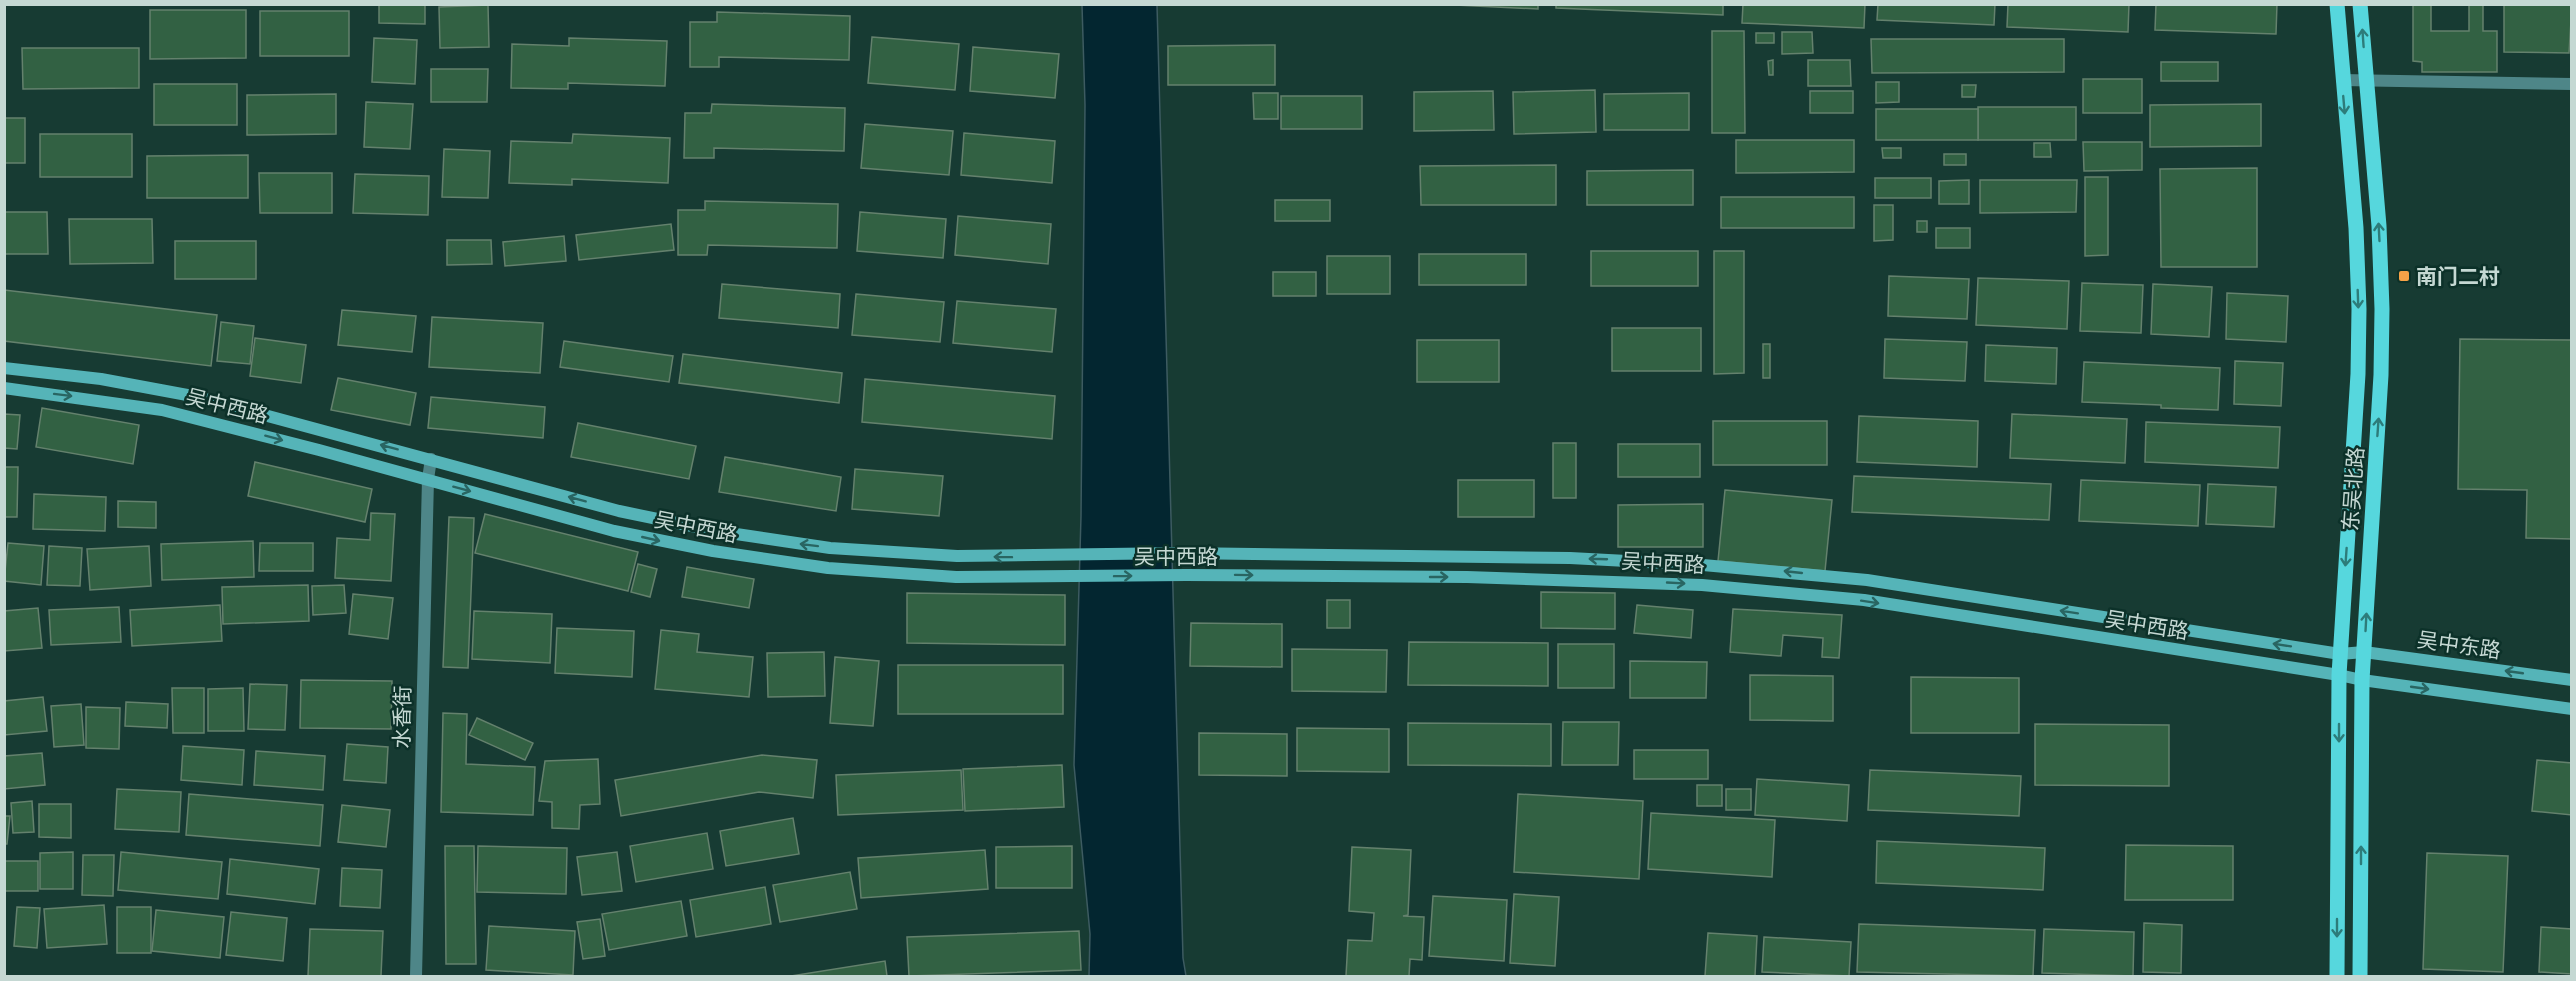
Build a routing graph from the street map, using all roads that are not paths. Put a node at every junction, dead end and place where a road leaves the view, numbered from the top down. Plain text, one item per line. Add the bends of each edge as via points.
1 (2337, 4) edge
2 (2360, 4) edge
3 (2342, 80) junction
4 (2366, 80) junction
5 (2571, 84) edge
6 (4, 368) edge
7 (4, 388) edge
8 (431, 459) junction
9 (428, 479) junction
10 (2364, 652) junction
11 (2340, 654) junction
12 (2339, 675) junction
13 (2362, 680) junction
14 (2571, 680) edge
15 (2571, 709) edge
16 (416, 976) edge
17 (2337, 976) edge
18 (2360, 976) edge

1 - 3 main road, 东吴北路
4 -> 2 main road, 东吴北路
3 - 4 street
3 -> 11 main road, 东吴北路 via 2356,228 2358,374
4 - 5 street
10 -> 4 main road, 东吴北路 via 2382,309
8 -> 6 main road, 吴中西路 via 176,393 101,379
7 -> 9 main road, 吴中西路 via 162,410
8 - 9 street, 水香街
11 -> 8 main road, 吴中西路 via 1867,580 1771,569 1570,558 1181,553 918,555 778,541 682,525
9 -> 12 main road, 吴中西路 via 614,531 775,562 917,575 1558,579 1770,590 1864,600
9 - 16 street, 水香街
10 - 11 main road, 吴中东路
10 - 13 main road, 东吴北路
14 -> 10 main road, 吴中东路
11 - 12 main road, 东吴北路
12 - 13 main road, 吴中西路
12 -> 17 main road, 东吴北路
13 -> 15 main road
18 -> 13 main road, 东吴北路

